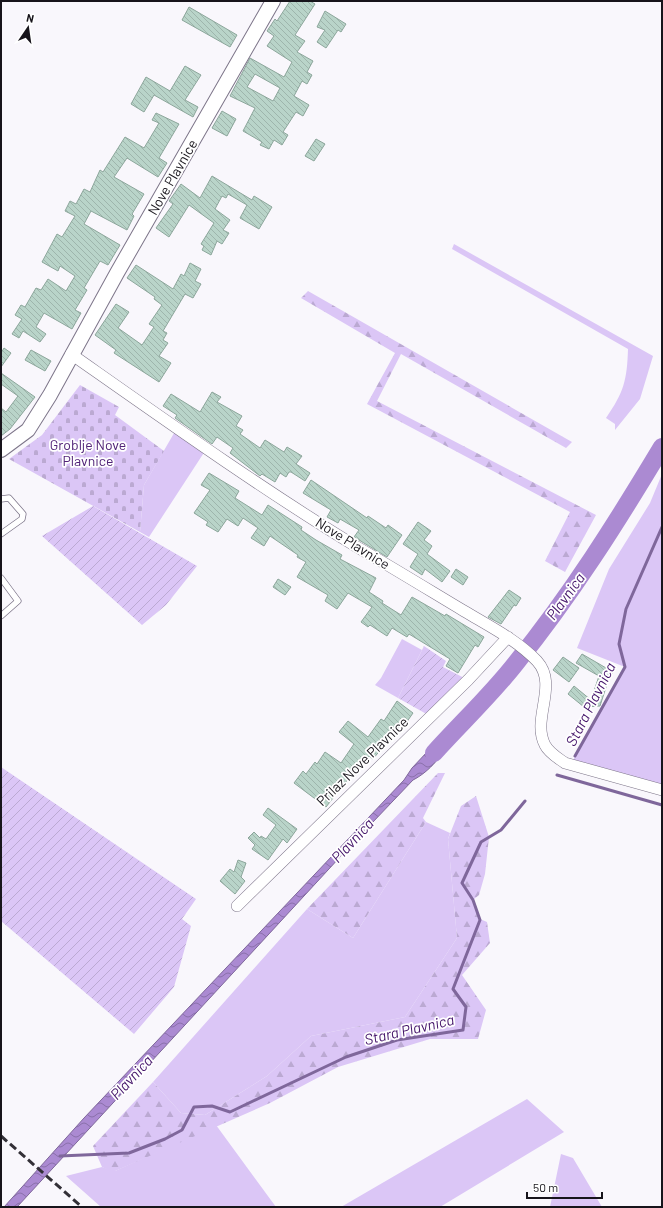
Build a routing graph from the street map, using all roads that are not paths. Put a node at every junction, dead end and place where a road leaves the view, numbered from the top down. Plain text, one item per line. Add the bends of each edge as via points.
1 (273, 1) edge
2 (71, 354) junction
3 (1, 450) edge
4 (1, 498) edge
5 (1, 534) edge
6 (1, 578) edge
7 (1, 616) edge
8 (512, 640) junction
9 (662, 790) edge
10 (236, 906) dead end

1 - 2 street, Nove Plavnice
2 - 3 street, Nove Plavnice via 28,430
2 - 8 street, Nove Plavnice via 212,452 349,541
4 - 5 lane via 8,498 23,514 22,519
6 - 7 lane via 18,601
8 - 9 street, Nove Plavnice via 537,661 544,671 546,681 542,736 545,746 565,763
8 - 10 street, Prilaz Nove Plavnice

